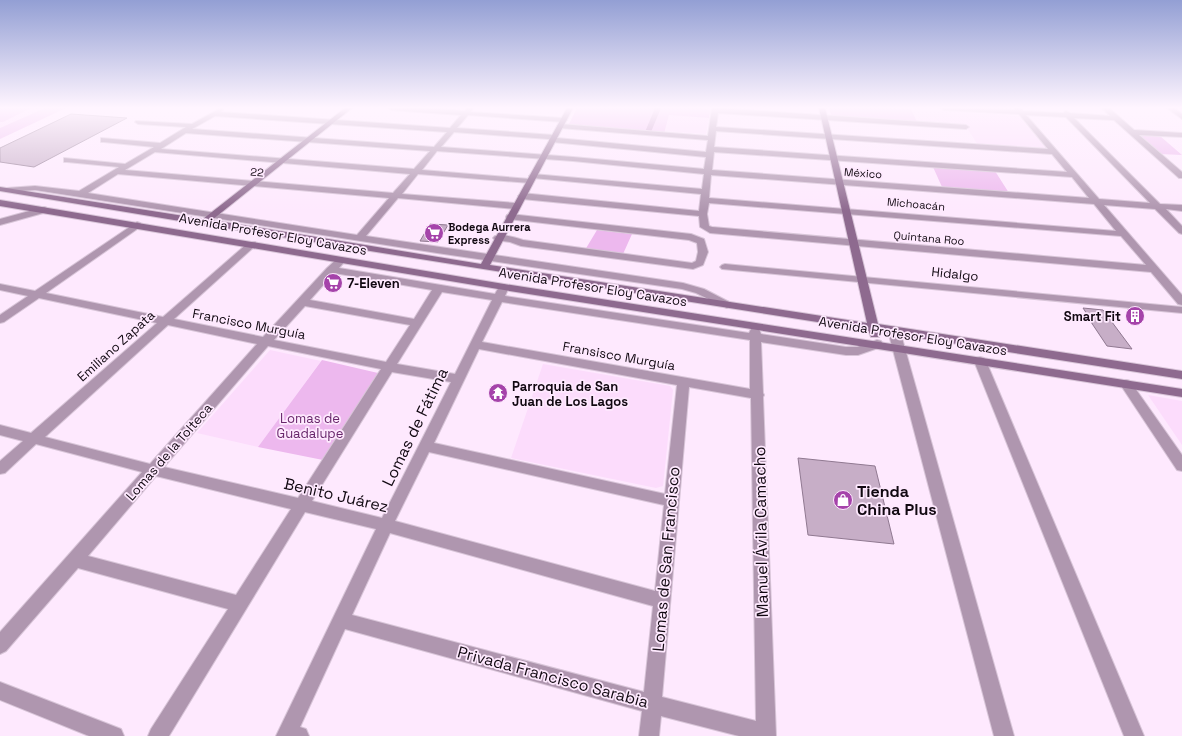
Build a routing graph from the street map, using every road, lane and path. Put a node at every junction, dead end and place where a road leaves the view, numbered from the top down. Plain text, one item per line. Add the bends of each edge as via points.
1 (138, 142) edge
2 (165, 142) edge
3 (305, 142) edge
4 (338, 142) edge
5 (441, 142) edge
6 (551, 142) edge
7 (593, 142) edge
8 (710, 142) edge
9 (831, 142) edge
10 (910, 142) edge
11 (1046, 142) edge
12 (1095, 142) edge
13 (1144, 142) edge
14 (162, 144) junction
15 (152, 150) junction
16 (434, 150) junction
17 (710, 152) junction
18 (1054, 152) junction
19 (542, 157) junction
20 (834, 158) junction
21 (66, 160) dead end
22 (283, 160) junction
23 (127, 166) junction
24 (416, 171) junction
25 (117, 172) junction
26 (708, 172) junction
27 (1074, 175) junction
28 (1182, 176) edge
29 (531, 178) junction
30 (254, 183) junction
31 (839, 183) junction
32 (4, 190) edge
33 (80, 194) junction
34 (394, 195) junction
35 (522, 196) junction
36 (705, 196) junction
37 (1096, 201) junction
38 (0, 203) edge
39 (515, 206) junction
40 (1158, 206) junction
41 (1182, 208) edge
42 (44, 210) junction
43 (846, 210) junction
44 (703, 214) junction
45 (214, 215) junction
46 (510, 217) junction
47 (0, 222) edge
48 (205, 222) junction
49 (137, 225) junction
50 (1182, 231) edge
51 (190, 234) junction
52 (1125, 234) junction
53 (359, 238) junction
54 (498, 238) junction
55 (854, 243) junction
56 (252, 244) junction
57 (489, 257) junction
58 (341, 260) junction
59 (484, 267) junction
60 (725, 267) dead end
61 (1154, 269) junction
62 (331, 270) junction
63 (863, 279) junction
64 (0, 287) edge
65 (439, 288) junction
66 (501, 292) junction
67 (35, 295) junction
68 (302, 302) junction
69 (1182, 302) edge
70 (727, 305) junction
71 (1182, 310) edge
72 (0, 320) edge
73 (165, 321) junction
74 (418, 323) junction
75 (873, 328) junction
76 (894, 331) junction
77 (755, 332) junction
78 (266, 341) junction
79 (877, 344) junction
80 (476, 345) junction
81 (898, 348) junction
82 (980, 361) junction
83 (389, 367) junction
84 (1182, 375) edge
85 (458, 379) junction
86 (683, 382) junction
87 (1126, 384) junction
88 (1182, 393) edge
89 (758, 395) junction
90 (0, 430) edge
91 (33, 439) junction
92 (426, 446) junction
93 (1182, 466) edge
94 (0, 469) edge
95 (154, 470) junction
96 (671, 501) junction
97 (301, 506) junction
98 (386, 525) junction
99 (75, 560) junction
100 (662, 601) junction
101 (239, 604) junction
102 (341, 620) junction
103 (0, 645) edge
104 (0, 691) edge
105 (653, 704) junction
106 (766, 734) edge
107 (291, 735) edge
108 (114, 736) edge
109 (158, 736) edge
110 (649, 736) edge
111 (1004, 736) edge
112 (1134, 736) edge

1 - 14 street
2 - 14 street
3 - 22 main road
4 - 16 street, México
5 - 16 street
6 - 19 main road
7 - 17 street
8 - 17 street
9 - 20 main road
10 - 18 street
11 - 18 street
12 - 40 street
13 - 28 street
14 - 15 street
15 - 22 street, Michoacán
15 - 23 street
16 - 19 street, México
16 - 24 street
17 - 20 street
17 - 26 street
18 - 27 street
19 - 26 street, México
19 - 29 main road
20 - 27 street
20 - 31 main road
21 - 23 street
22 - 24 street, Michoacán
22 - 30 main road
23 - 25 street
24 - 29 street, Michoacán
24 - 34 street
25 - 30 street, 22
25 - 33 street
26 - 31 street, México
26 - 36 street
27 - 37 street
29 - 35 main road
29 - 36 street, Michoacán
30 - 34 street, 22
30 - 45 main road
31 - 37 street, México
31 - 43 main road
32 - 33 street, Avenida Profesor Eloy Cavazos via 35,188
32 - 48 main road, Avenida Profesor Eloy Cavazos
33 - 45 street, Avenida Profesor Eloy Cavazos
34 - 39 street, 22
34 - 53 street
35 - 39 main road
35 - 44 street
36 - 43 street, Michoacán
36 - 44 street
37 - 40 street, México
37 - 52 street
38 - 42 main road, Avenida Profesor Eloy Cavazos
39 - 46 main road
40 - 41 street, México
40 - 50 street
42 - 47 street
42 - 49 main road, Avenida Profesor Eloy Cavazos
43 - 52 street, Michoacán
43 - 55 main road
44 - 55 street, Quintana Roo via 707,229
45 - 48 main road
45 - 53 street, Avenida Profesor Eloy Cavazos
46 - 54 main road
46 - 54 street via 699,239 703,252 700,263 693,266
48 - 51 main road
48 - 59 main road, Avenida Profesor Eloy Cavazos
49 - 51 main road, Avenida Profesor Eloy Cavazos
49 - 67 street
51 - 56 main road, Avenida Profesor Eloy Cavazos
52 - 61 street
53 - 57 street, Avenida Profesor Eloy Cavazos
54 - 57 main road
55 - 61 street, Quintana Roo
55 - 63 main road
56 - 58 main road, Avenida Profesor Eloy Cavazos
56 - 73 street, Emiliano Zapata
57 - 59 main road
57 - 70 street, Avenida Profesor Eloy Cavazos via 683,286 700,291
58 - 62 street, Lomas de la Tolteca
58 - 66 main road, Avenida Profesor Eloy Cavazos
59 - 70 main road, Avenida Profesor Eloy Cavazos
60 - 63 street, Hidalgo
61 - 69 street
62 - 65 street
62 - 68 street, Lomas de la Tolteca
63 - 71 street, Hidalgo
63 - 75 main road
64 - 67 street, Francisco Murguía
65 - 66 street
65 - 74 street
66 - 77 main road, Avenida Profesor Eloy Cavazos
66 - 80 street, Lomas de Fátima
67 - 72 street
67 - 73 street, Francisco Murguía
68 - 74 street
68 - 78 street, Lomas de la Tolteca
70 - 75 main road, Avenida Profesor Eloy Cavazos
73 - 78 street, Francisco Murguía
73 - 91 street, Emiliano Zapata
74 - 83 street
75 - 76 main road, Avenida Profesor Eloy Cavazos
75 - 79 main road
76 - 81 street
76 - 84 main road, Avenida Profesor Eloy Cavazos
77 - 79 street via 854,352
77 - 89 street, Manuel Ávila Camacho
78 - 83 street, Francisco Murguía
78 - 95 street, Lomas de la Tolteca
79 - 81 main road, Avenida Profesor Eloy Cavazos
80 - 85 street, Lomas de Fátima
80 - 86 street, Fransisco Murguía
81 - 82 main road, Avenida Profesor Eloy Cavazos
81 - 111 street
82 - 87 main road, Avenida Profesor Eloy Cavazos
82 - 112 street
83 - 85 street, Francisco Murguía
83 - 97 street
85 - 92 street, Lomas de Fátima
86 - 89 street, Fransisco Murguía
86 - 96 street, Lomas de San Francisco
87 - 88 main road, Avenida Profesor Eloy Cavazos
87 - 93 street
89 - 106 street, Manuel Ávila Camacho
90 - 91 street, Benito Juárez
91 - 94 street, Emiliano Zapata
91 - 95 street, Benito Juárez
92 - 96 street
92 - 98 street, Lomas de Fátima
95 - 97 street, Benito Juárez
95 - 99 street, Lomas de la Tolteca
96 - 100 street, Lomas de San Francisco
97 - 98 street, Benito Juárez
97 - 101 street
98 - 100 street, Benito Juárez
98 - 102 street, Lomas de Fátima
99 - 101 street
99 - 103 street, Lomas de la Tolteca
100 - 105 street, Lomas de San Francisco
101 - 109 street
102 - 105 street, Privada Francisco Sarabia
102 - 107 street, Lomas de Fátima
104 - 108 street
105 - 106 street, Privada Francisco Sarabia
105 - 110 street, Lomas de San Francisco

